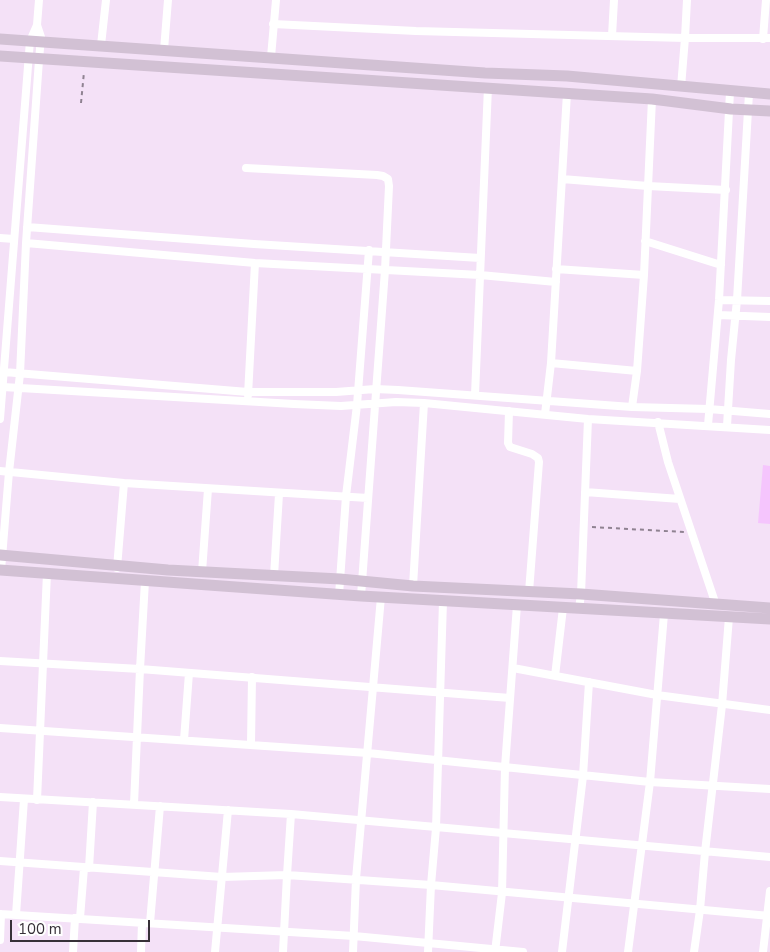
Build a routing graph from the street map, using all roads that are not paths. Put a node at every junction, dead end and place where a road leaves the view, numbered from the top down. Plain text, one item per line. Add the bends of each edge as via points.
1 (39, 0) edge
2 (106, 0) edge
3 (168, 0) edge
4 (276, 0) edge
5 (614, 0) edge
6 (687, 0) edge
7 (766, 0) edge
8 (273, 24) junction
9 (612, 36) junction
10 (685, 38) junction
11 (767, 38) edge
12 (0, 39) edge
13 (35, 41) junction
14 (101, 45) junction
15 (164, 50) junction
16 (0, 56) edge
17 (271, 57) junction
18 (34, 59) junction
19 (488, 87) junction
20 (682, 87) junction
21 (730, 92) junction
22 (566, 93) junction
23 (749, 93) junction
24 (770, 94) edge
25 (652, 99) junction
26 (731, 109) junction
27 (748, 110) junction
28 (770, 111) edge
29 (246, 168) dead end
30 (562, 179) junction
31 (648, 186) junction
32 (726, 194) junction
33 (742, 199) junction
34 (27, 227) junction
35 (0, 238) edge
36 (14, 239) junction
37 (645, 241) junction
38 (26, 243) junction
39 (369, 250) junction
40 (386, 251) junction
41 (480, 258) junction
42 (255, 262) junction
43 (721, 264) junction
44 (368, 269) junction
45 (556, 269) junction
46 (385, 270) junction
47 (480, 275) junction
48 (644, 275) junction
49 (556, 282) junction
50 (719, 300) junction
51 (737, 300) junction
52 (770, 300) edge
53 (718, 315) junction
54 (736, 315) junction
55 (4, 317) edge
56 (770, 317) edge
57 (551, 364) junction
58 (638, 371) junction
59 (4, 372) junction
60 (20, 374) junction
61 (3, 387) junction
62 (18, 388) junction
63 (375, 389) junction
64 (358, 390) junction
65 (248, 392) junction
66 (475, 395) junction
67 (546, 400) junction
68 (248, 402) junction
69 (424, 403) junction
70 (375, 404) junction
71 (357, 405) junction
72 (632, 406) junction
73 (709, 409) junction
74 (509, 411) junction
75 (728, 411) junction
76 (545, 414) junction
77 (770, 414) edge
78 (0, 418) edge
79 (588, 419) junction
80 (658, 422) junction
81 (708, 425) junction
82 (727, 426) junction
83 (770, 430) edge
84 (0, 471) edge
85 (9, 472) junction
86 (124, 483) junction
87 (208, 489) junction
88 (585, 492) junction
89 (279, 494) junction
90 (346, 496) junction
91 (368, 498) junction
92 (680, 498) junction
93 (1, 555) edge
94 (117, 565) junction
95 (1, 570) edge
96 (202, 572) junction
97 (47, 573) junction
98 (274, 576) junction
99 (116, 579) junction
100 (340, 579) junction
101 (145, 581) junction
102 (362, 582) junction
103 (413, 586) junction
104 (529, 592) junction
105 (581, 594) junction
106 (339, 595) junction
107 (361, 596) junction
108 (381, 597) junction
109 (443, 601) junction
110 (517, 605) junction
111 (716, 605) junction
112 (563, 608) junction
113 (770, 608) edge
114 (579, 609) junction
115 (664, 614) junction
116 (729, 617) junction
117 (770, 620) edge
118 (0, 661) edge
119 (43, 663) junction
120 (513, 668) junction
121 (140, 669) junction
122 (189, 673) junction
123 (555, 676) junction
124 (252, 677) junction
125 (589, 682) junction
126 (374, 686) junction
127 (441, 693) junction
128 (657, 696) junction
129 (510, 698) junction
130 (722, 704) junction
131 (770, 710) edge
132 (0, 728) edge
133 (40, 731) junction
134 (137, 737) junction
135 (184, 740) junction
136 (251, 744) junction
137 (368, 753) junction
138 (437, 759) junction
139 (506, 766) junction
140 (583, 776) junction
141 (650, 782) junction
142 (712, 786) junction
143 (770, 789) edge
144 (0, 797) edge
145 (24, 799) junction
146 (37, 800) junction
147 (92, 802) junction
148 (134, 804) junction
149 (160, 806) junction
150 (228, 810) junction
151 (291, 814) junction
152 (361, 822) junction
153 (436, 828) junction
154 (504, 834) junction
155 (574, 840) junction
156 (641, 847) junction
157 (705, 852) junction
158 (770, 857) edge
159 (0, 861) edge
160 (19, 861) junction
161 (86, 868) junction
162 (154, 873) junction
163 (287, 875) junction
164 (222, 877) junction
165 (356, 879) junction
166 (431, 885) junction
167 (770, 891) edge
168 (502, 893) junction
169 (568, 898) junction
170 (634, 904) junction
171 (700, 910) junction
172 (1, 914) edge
173 (16, 915) junction
174 (769, 916) edge
175 (77, 918) junction
176 (146, 923) junction
177 (217, 928) junction
178 (284, 932) junction
179 (354, 936) junction
180 (0, 940) edge
181 (428, 948) edge
182 (495, 951) edge
183 (73, 952) edge
184 (141, 952) edge
185 (215, 952) edge
186 (283, 952) edge
187 (353, 952) edge
188 (523, 952) edge
189 (562, 952) edge
190 (628, 952) edge
191 (694, 952) edge
192 (763, 952) edge

1 - 13 street
2 - 14 street
3 - 15 street
4 - 8 street
5 - 9 street
6 - 10 street
7 - 11 street
8 - 9 street
8 - 17 street
9 - 10 street
10 - 11 street
10 - 20 street
12 - 13 main road
13 - 14 main road
13 - 18 street
14 - 15 main road
15 - 17 main road
16 - 18 main road
17 - 20 main road via 566,76
18 - 19 main road
18 - 34 street
18 - 36 street
19 - 22 main road
19 - 41 street
20 - 21 main road
21 - 23 main road
21 - 26 street
22 - 25 main road
22 - 30 street
23 - 24 main road
23 - 27 street
25 - 26 main road
25 - 31 street
26 - 27 main road
26 - 32 street
27 - 28 main road
27 - 33 street
29 - 40 street via 383,176 389,186
30 - 31 street
30 - 45 street
31 - 32 street
31 - 37 street
32 - 33 street
32 - 43 street
33 - 51 street
34 - 38 street
34 - 39 street
35 - 36 street
36 - 55 street
37 - 43 street
37 - 48 street
38 - 42 street
38 - 60 street
39 - 40 street
39 - 44 street
40 - 41 street
40 - 46 street
41 - 47 street
42 - 44 street
42 - 65 street
43 - 50 street
44 - 46 street
44 - 64 street
45 - 48 street
45 - 49 street
46 - 47 street
46 - 63 street
47 - 49 street
47 - 66 street
48 - 58 street
49 - 57 street
50 - 51 street
50 - 53 street
51 - 52 street
51 - 54 street
53 - 54 street
53 - 73 street
54 - 56 street
54 - 75 street
55 - 59 street
57 - 58 street
57 - 67 street
58 - 72 street
59 - 60 street
59 - 61 street
60 - 62 street
60 - 65 street
61 - 62 street
61 - 78 street
62 - 68 street
62 - 85 street
63 - 64 street
63 - 66 street
63 - 70 street
64 - 65 street
64 - 71 street
65 - 68 street
66 - 67 street
67 - 72 street
67 - 76 street
68 - 71 street
69 - 70 street
69 - 74 street
69 - 103 street
70 - 71 street
70 - 91 street
71 - 90 street
72 - 73 street
73 - 75 street
73 - 81 street
74 - 76 street
74 - 104 street via 510,447 532,454 539,462
75 - 77 street
75 - 82 street
76 - 79 street
79 - 80 street
79 - 88 street
80 - 81 street
80 - 92 street
81 - 82 street
82 - 83 street
84 - 85 street
85 - 86 street
85 - 93 street
86 - 87 street
86 - 94 street
87 - 89 street
87 - 96 street
88 - 92 street
88 - 105 street
89 - 90 street
89 - 98 street
90 - 91 street
90 - 100 street
91 - 102 street
92 - 111 street
93 - 94 main road
93 - 95 street
94 - 96 main road
94 - 99 street
95 - 97 main road
96 - 98 main road
97 - 99 main road
97 - 119 street
98 - 100 main road
99 - 101 main road
100 - 102 main road
100 - 106 street
101 - 106 main road
101 - 121 street
102 - 103 main road
102 - 107 street
103 - 104 main road
104 - 105 main road
105 - 111 main road
105 - 114 street
106 - 107 main road
107 - 108 main road
108 - 109 main road
108 - 126 street
109 - 110 main road
109 - 127 street
110 - 112 main road
110 - 120 street
111 - 113 main road
112 - 114 main road
112 - 123 street
114 - 115 main road
115 - 116 main road
115 - 128 street
116 - 117 main road
116 - 130 street
118 - 119 street
119 - 121 street
119 - 133 street
120 - 123 street
120 - 129 street
121 - 122 street
121 - 134 street
122 - 124 street
122 - 135 street
123 - 125 street
124 - 126 street
124 - 136 street
125 - 128 street
125 - 140 street
126 - 127 street
126 - 137 street
127 - 129 street
127 - 138 street
128 - 130 street
128 - 141 street
129 - 139 street
130 - 131 street
130 - 142 street
132 - 133 street
133 - 134 street
133 - 146 street
134 - 135 street
134 - 148 street
135 - 136 street
136 - 137 street
137 - 138 street
137 - 152 street
138 - 139 street
138 - 153 street
139 - 140 street
139 - 154 street
140 - 141 street
140 - 155 street
141 - 142 street
141 - 156 street
142 - 143 street
142 - 157 street
144 - 145 street
145 - 146 street
145 - 160 street
146 - 147 street
147 - 148 street
147 - 161 street
148 - 149 street
149 - 150 street
149 - 162 street
150 - 151 street
150 - 164 street
151 - 152 street
151 - 163 street
152 - 153 street
152 - 165 street
153 - 154 street
153 - 166 street
154 - 155 street
154 - 168 street
155 - 156 street
155 - 169 street
156 - 157 street
156 - 170 street
157 - 158 street
157 - 171 street
159 - 160 street
160 - 161 street
160 - 173 street
161 - 162 street
161 - 175 street
162 - 164 street
162 - 176 street
163 - 164 street
163 - 165 street
163 - 178 street
164 - 177 street
165 - 166 street
165 - 179 street
166 - 168 street
166 - 181 street
167 - 174 street
168 - 169 street
168 - 182 street
169 - 170 street
169 - 189 street
170 - 171 street
170 - 190 street
171 - 174 street
171 - 191 street
172 - 173 street
172 - 180 street
173 - 175 street
174 - 192 street
175 - 176 street
175 - 183 street
176 - 177 street
176 - 184 street
177 - 178 street
177 - 185 street
178 - 179 street
178 - 186 street
179 - 181 street
179 - 187 street
181 - 182 street
182 - 188 street

